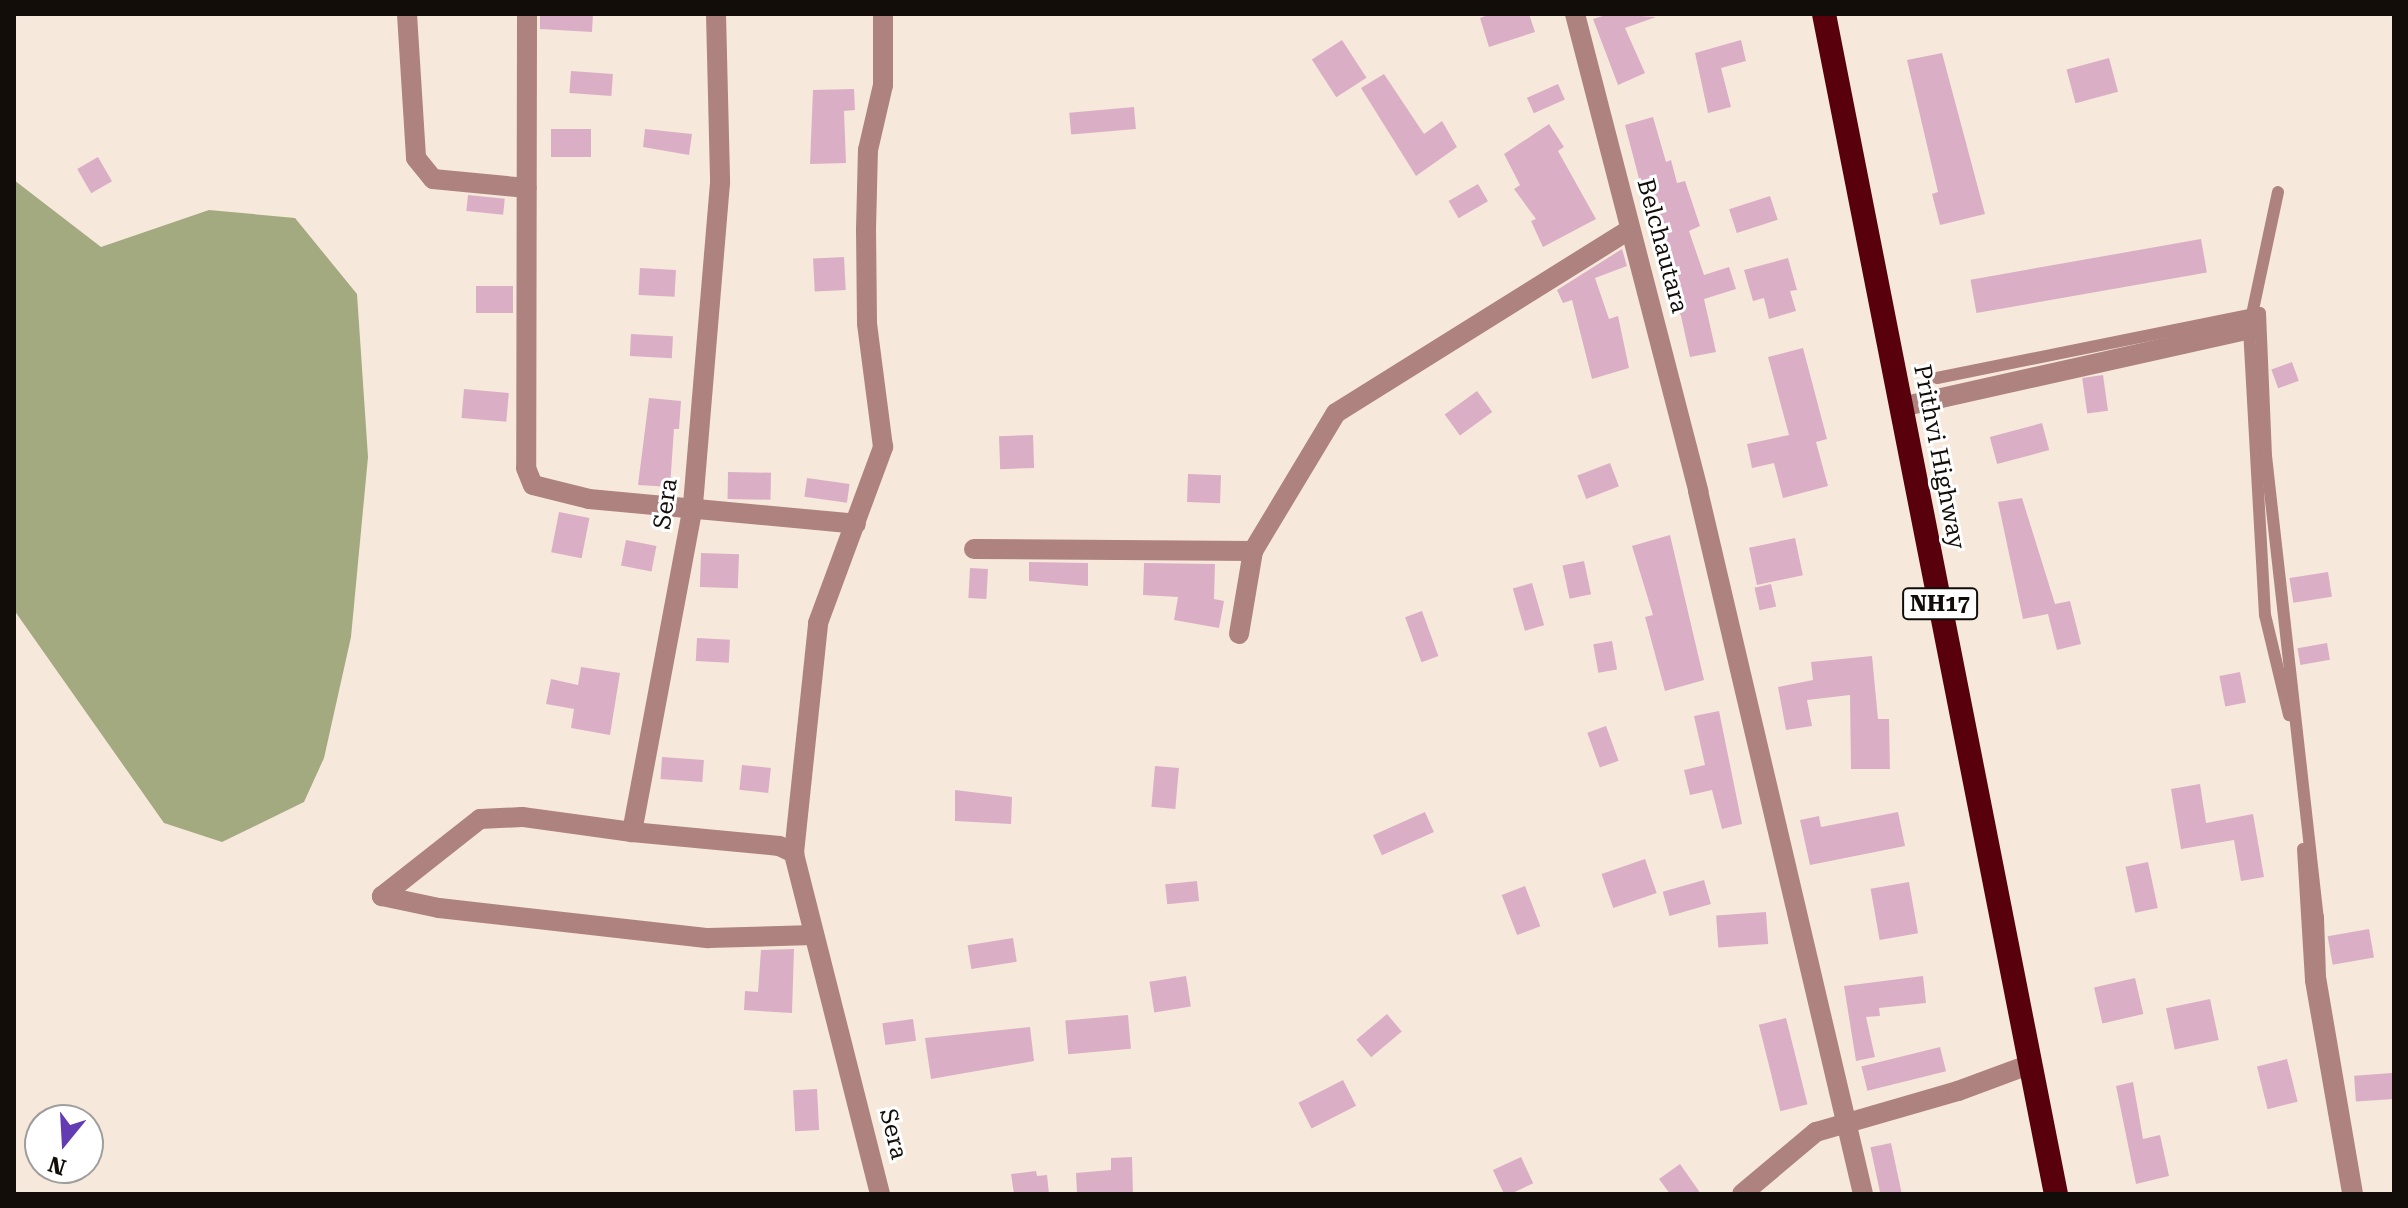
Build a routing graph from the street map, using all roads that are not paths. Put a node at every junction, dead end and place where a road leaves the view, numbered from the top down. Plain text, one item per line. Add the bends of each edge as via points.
1 (407, 14) edge
2 (527, 14) edge
3 (716, 14) edge
4 (883, 14) edge
5 (1575, 14) edge
6 (1824, 14) edge
7 (527, 188) junction
8 (2278, 192) dead end
9 (1630, 229) junction
10 (2249, 329) junction
11 (1937, 378) dead end
12 (1901, 407) junction
13 (693, 506) junction
14 (856, 524) junction
15 (974, 549) dead end
16 (1253, 551) junction
17 (1239, 634) dead end
18 (632, 832) junction
19 (794, 853) junction
20 (814, 935) junction
21 (2031, 1064) junction
22 (1849, 1125) junction
23 (880, 1194) edge
24 (1742, 1194) edge
25 (1863, 1194) edge
26 (2056, 1194) edge
27 (2348, 1194) edge
28 (2357, 1194) edge

1 - 7 street via 416,158 433,179
2 - 7 street
3 - 13 street, Sera via 720,183
4 - 14 street, Sera via 883,85 868,150 866,230 867,323 883,447
5 - 9 street, Belchautara
6 - 12 highway, Prithvi Highway / NH17
7 - 13 street via 526,468 533,485 589,499
8 - 10 lane
9 - 16 street via 1336,413
9 - 22 street, Belchautara
10 - 12 street
10 - 27 lane via 2265,615 2297,749 2311,981
11 - 28 lane via 2260,313 2266,456 2318,917 2320,977
12 - 21 highway, Prithvi Highway / NH17
13 - 14 street
13 - 18 street, Sera
14 - 19 street, Sera via 818,623
15 - 16 street
16 - 17 street
18 - 19 street via 779,846
18 - 20 street via 522,817 480,819 382,896 439,908 708,938
19 - 20 street, Sera
20 - 23 street, Sera
21 - 22 street
21 - 26 highway, Prithvi Highway / NH17
22 - 24 street via 1816,1132
22 - 25 street, Belchautara

